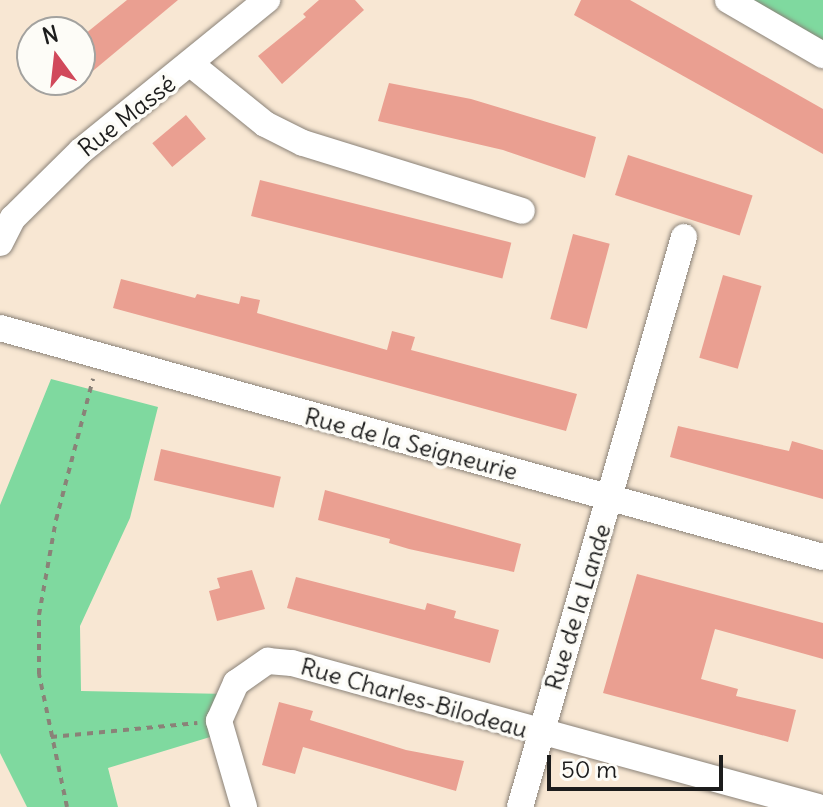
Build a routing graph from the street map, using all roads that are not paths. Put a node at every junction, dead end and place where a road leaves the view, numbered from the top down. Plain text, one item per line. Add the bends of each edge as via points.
1 (267, 0) edge
2 (728, 0) edge
3 (823, 55) edge
4 (192, 65) junction
5 (522, 211) dead end
6 (684, 237) dead end
7 (0, 243) edge
8 (0, 328) edge
9 (612, 499) junction
10 (823, 557) edge
11 (539, 734) junction
12 (244, 807) edge
13 (520, 807) edge
14 (818, 807) edge

1 - 4 street, Rue Massé
2 - 3 street
4 - 5 street via 265,124 315,149
4 - 7 street, Rue Massé via 81,151 13,218
6 - 9 street, Rue de la Lande
8 - 9 street, Rue de la Seigneurie
9 - 10 street, Rue de la Seigneurie
9 - 11 street, Rue de la Lande
11 - 12 street, Rue Charles-Bilodeau via 292,663 268,661 236,683 219,721
11 - 13 street, Rue de la Lande
11 - 14 street, Rue Charles-Bilodeau

